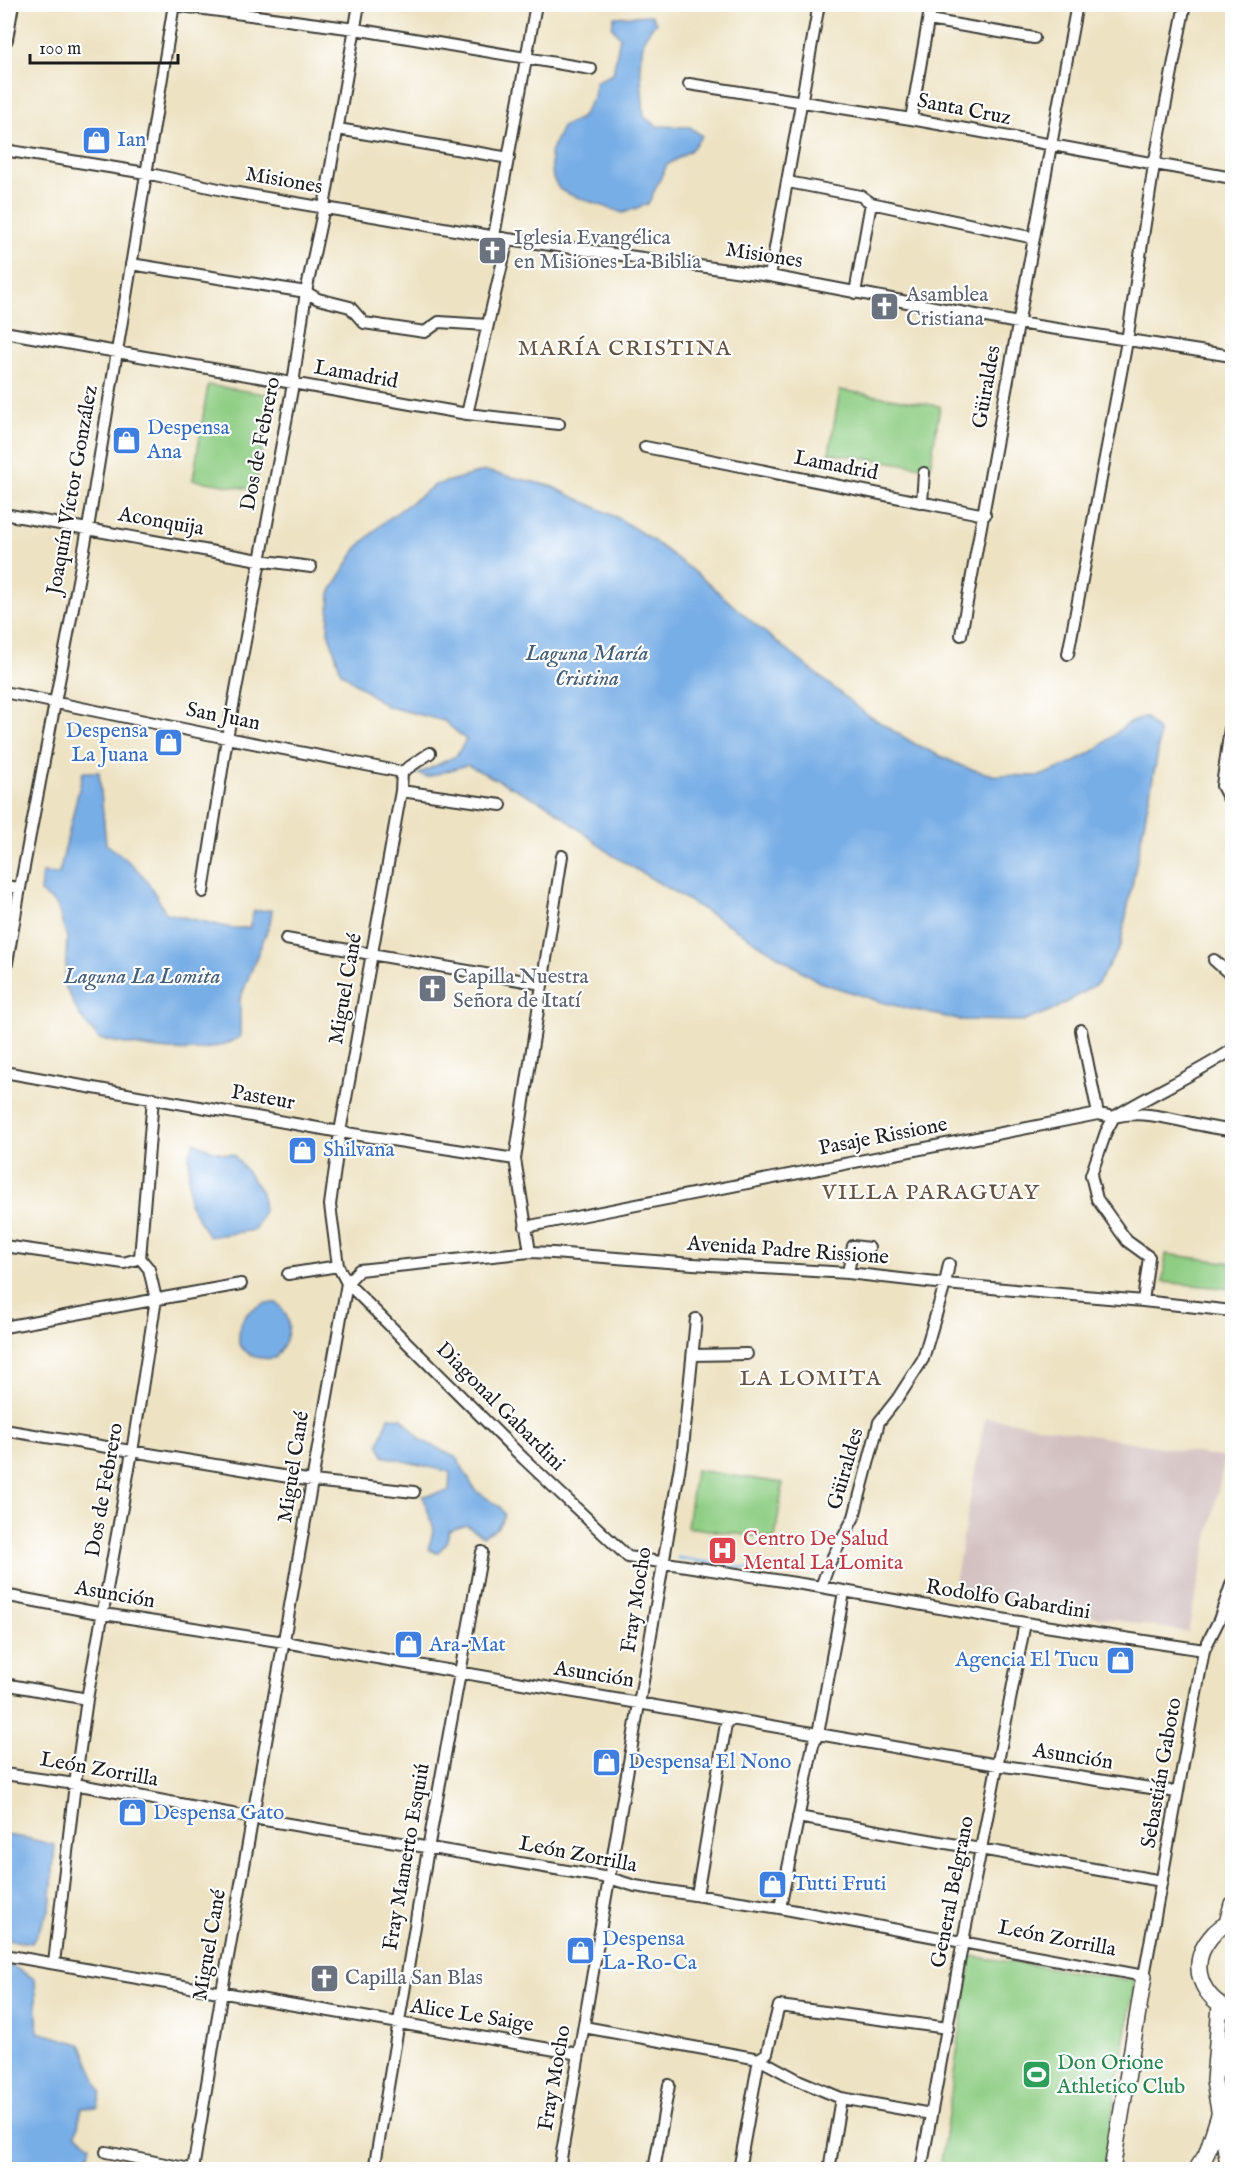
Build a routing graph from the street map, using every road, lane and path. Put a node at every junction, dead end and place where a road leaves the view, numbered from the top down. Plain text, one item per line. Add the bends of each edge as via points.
1 (10, 4) edge
2 (359, 4) edge
3 (536, 4) edge
4 (819, 4) edge
5 (931, 4) edge
6 (1077, 4) edge
7 (1185, 4) edge
8 (174, 5) edge
9 (929, 20) junction
10 (355, 29) junction
11 (1034, 38) dead end
12 (4, 39) edge
13 (527, 59) junction
14 (591, 69) dead end
15 (689, 84) dead end
16 (802, 103) junction
17 (911, 119) junction
18 (338, 129) junction
19 (1051, 146) junction
20 (4, 150) edge
21 (509, 158) junction
22 (1154, 165) junction
23 (146, 173) junction
24 (1233, 178) edge
25 (788, 182) junction
26 (871, 203) junction
27 (324, 207) junction
28 (494, 236) junction
29 (1034, 238) junction
30 (508, 239) junction
31 (131, 264) junction
32 (770, 276) junction
33 (306, 292) junction
34 (855, 293) junction
35 (1018, 323) junction
36 (487, 325) junction
37 (4, 332) edge
38 (1128, 340) junction
39 (116, 352) junction
40 (1232, 355) edge
41 (293, 384) junction
42 (467, 414) junction
43 (559, 424) dead end
44 (645, 447) dead end
45 (924, 473) dead end
46 (922, 503) junction
47 (4, 513) edge
48 (985, 515) junction
49 (88, 528) junction
50 (259, 560) junction
51 (310, 567) dead end
52 (962, 635) dead end
53 (1068, 654) dead end
54 (4, 692) edge
55 (55, 704) junction
56 (1233, 714) edge
57 (227, 738) junction
58 (430, 753) dead end
59 (402, 772) junction
60 (401, 791) junction
61 (501, 805) dead end
62 (1233, 805) edge
63 (562, 856) dead end
64 (4, 886) edge
65 (20, 888) junction
66 (203, 892) dead end
67 (286, 939) dead end
68 (372, 953) junction
69 (1214, 960) dead end
70 (1233, 976) edge
71 (4, 980) edge
72 (542, 984) junction
73 (1081, 1030) dead end
74 (1233, 1050) edge
75 (4, 1072) edge
76 (153, 1098) junction
77 (1098, 1114) junction
78 (1114, 1118) junction
79 (1233, 1130) edge
80 (340, 1132) junction
81 (515, 1158) junction
82 (525, 1227) junction
83 (4, 1246) edge
84 (869, 1248) dead end
85 (530, 1252) junction
86 (140, 1258) junction
87 (949, 1264) dead end
88 (338, 1266) junction
89 (848, 1273) junction
90 (288, 1274) dead end
91 (347, 1283) junction
92 (241, 1284) dead end
93 (945, 1284) junction
94 (156, 1299) junction
95 (1143, 1301) junction
96 (1233, 1311) edge
97 (696, 1319) dead end
98 (4, 1327) edge
99 (747, 1354) dead end
100 (693, 1355) junction
101 (4, 1430) edge
102 (132, 1452) junction
103 (313, 1481) junction
104 (414, 1492) dead end
105 (482, 1552) dead end
106 (628, 1557) joint
107 (663, 1562) junction
108 (1233, 1582) edge
109 (821, 1587) junction
110 (844, 1592) junction
111 (4, 1595) edge
112 (104, 1614) junction
113 (1025, 1623) junction
114 (284, 1642) junction
115 (1204, 1650) junction
116 (460, 1673) junction
117 (4, 1684) edge
118 (87, 1700) junction
119 (640, 1702) junction
120 (728, 1718) junction
121 (818, 1734) junction
122 (998, 1765) junction
123 (4, 1774) edge
124 (75, 1784) junction
125 (1177, 1792) junction
126 (798, 1817) junction
127 (253, 1818) junction
128 (428, 1848) junction
129 (981, 1850) junction
130 (609, 1878) junction
131 (1162, 1881) junction
132 (697, 1895) junction
133 (1233, 1904) edge
134 (780, 1908) junction
135 (1230, 1922) edge
136 (963, 1941) junction
137 (4, 1954) edge
138 (54, 1963) junction
139 (1144, 1976) junction
140 (222, 1991) junction
141 (1226, 2008) edge
142 (398, 2024) junction
143 (584, 2027) junction
144 (948, 2028) junction
145 (1233, 2039) edge
146 (579, 2054) junction
147 (759, 2059) junction
148 (1214, 2081) junction
149 (669, 2085) dead end
150 (841, 2098) junction
151 (931, 2114) junction
152 (1219, 2115) junction
153 (106, 2152) dead end
154 (193, 2169) edge
155 (374, 2169) edge
156 (559, 2169) edge
157 (654, 2169) edge
158 (739, 2169) edge
159 (829, 2169) edge
160 (921, 2169) edge
161 (1112, 2169) edge
162 (1196, 2169) edge
163 (1229, 2169) edge

1 - 12 main road
2 - 10 street, Dos de Febrero
3 - 13 street
4 - 16 street
5 - 9 street
6 - 19 street, Güiraldes
7 - 22 street
8 - 10 street
8 - 23 street, Joaquín Víctor González
9 - 11 street
9 - 17 street
10 - 13 street
10 - 18 street, Dos de Febrero
13 - 14 street
13 - 21 street
15 - 16 street, Santa Cruz
16 - 17 street, Santa Cruz
16 - 25 street
17 - 19 street, Santa Cruz
18 - 21 street
18 - 27 street, Dos de Febrero
19 - 22 street, Santa Cruz
19 - 29 street, Güiraldes
20 - 23 street, Misiones
21 - 28 street
22 - 24 street, Santa Cruz
22 - 38 street
23 - 27 street, Misiones
23 - 31 street, Joaquín Víctor González
25 - 26 street via 861,196
25 - 32 street
26 - 29 street
26 - 34 street
27 - 28 street, Misiones
27 - 33 street, Dos de Febrero
28 - 30 street, Misiones
29 - 35 street, Güiraldes
30 - 32 street, Misiones
30 - 36 street
31 - 33 street
31 - 39 street, Joaquín Víctor González
32 - 34 street, Misiones
33 - 36 street via 350,307 364,323 425,332 440,322
33 - 41 street, Dos de Febrero
34 - 35 street, Misiones
35 - 38 street, Misiones
35 - 48 street, Güiraldes
36 - 42 street
37 - 39 street, Lamadrid
38 - 40 street, Misiones
38 - 53 street
39 - 41 street, Lamadrid
39 - 49 street, Joaquín Víctor González
41 - 42 street, Lamadrid
41 - 50 street, Dos de Febrero
42 - 43 street, Lamadrid
44 - 46 street, Lamadrid
45 - 46 street
46 - 48 street, Lamadrid
47 - 49 street, Aconquija
48 - 52 street, Güiraldes
49 - 50 street, Aconquija
49 - 55 street, Joaquín Víctor González
50 - 51 street, Aconquija
50 - 57 street, Dos de Febrero
54 - 55 street, San Juan
55 - 57 street, San Juan
55 - 65 street, Joaquín Víctor González
56 - 62 street via 1222,786
57 - 59 street, San Juan
57 - 66 street, Dos de Febrero
58 - 59 street
59 - 60 street, Miguel Cané
60 - 61 street
60 - 68 street, Miguel Cané
63 - 72 street
64 - 65 street
65 - 71 street, Joaquín Víctor González
67 - 68 street
68 - 72 street
68 - 80 street, Miguel Cané
69 - 70 street
72 - 81 street
73 - 77 street
74 - 78 street
75 - 76 street, Pasteur
76 - 80 street, Pasteur
76 - 86 street
77 - 78 street, Pasaje Rissione
77 - 82 street, Pasaje Rissione
78 - 79 street, Pasaje Rissione via 1127,1114
78 - 95 street via 1091,1174 1097,1199 1127,1241 1149,1257
80 - 81 street, Pasteur
80 - 88 street, Miguel Cané via 330,1205
81 - 82 street
82 - 85 street
83 - 86 street via 124,1263
84 - 89 street via 853,1246
85 - 89 street, Avenida Padre Rissione
85 - 91 street, Avenida Padre Rissione via 359,1270
86 - 94 street, Dos de Febrero via 149,1269
87 - 93 street, Güiraldes
88 - 90 street
88 - 91 street, Miguel Cané
89 - 93 street, Avenida Padre Rissione
91 - 103 street, Miguel Cané
91 - 106 street, Diagonal Gabardini
92 - 94 street
93 - 95 street, Avenida Padre Rissione
93 - 109 street, Güiraldes via 922,1359 879,1422 854,1516
94 - 98 street
94 - 102 street, Dos de Febrero
95 - 96 street, Avenida Padre Rissione
97 - 100 street, Fray Mocho
99 - 100 street
100 - 107 street, Fray Mocho
101 - 102 street
102 - 103 street
102 - 112 street, Dos de Febrero
103 - 104 street
103 - 114 street, Miguel Cané
105 - 116 street, Fray Mamerto Esquiú
106 - 107 street, Rodolfo Gabardini
107 - 109 street, Rodolfo Gabardini
107 - 119 street, Fray Mocho
108 - 115 street, Sebastián Gaboto
109 - 110 street, Rodolfo Gabardini
110 - 113 street, Rodolfo Gabardini
110 - 121 street
111 - 112 street, Asunción
112 - 114 street, Asunción
112 - 118 street, Dos de Febrero
113 - 115 street, Rodolfo Gabardini
113 - 122 street, General Belgrano
114 - 116 street, Asunción
114 - 127 street, Miguel Cané
115 - 125 street, Sebastián Gaboto
116 - 119 street, Asunción
116 - 128 street, Fray Mamerto Esquiú
117 - 118 street
118 - 124 street, Dos de Febrero
119 - 120 street, Asunción
119 - 130 street, Fray Mocho
120 - 121 street, Asunción
120 - 132 street
121 - 122 street, Asunción
121 - 126 street
122 - 125 street, Asunción
122 - 129 street, General Belgrano
123 - 124 street, León Zorrilla
124 - 127 street, León Zorrilla
124 - 138 street, Dos de Febrero
125 - 131 street, Sebastián Gaboto
126 - 129 street
126 - 134 street
127 - 128 street, León Zorrilla
127 - 140 street, Miguel Cané
128 - 130 street, León Zorrilla
128 - 142 street, Fray Mamerto Esquiú
129 - 131 street
129 - 136 street, General Belgrano
130 - 132 street, León Zorrilla
130 - 143 street, Fray Mocho
131 - 139 street, Sebastián Gaboto
132 - 134 street, León Zorrilla
133 - 135 main road
134 - 136 street, León Zorrilla
135 - 141 main road via 1203,1946 1199,1962 1200,1978 1208,1994
136 - 139 street, León Zorrilla
136 - 144 street, General Belgrano
137 - 138 street, Alice Le Saige
138 - 140 street, Alice Le Saige
139 - 161 main road
140 - 142 street, Alice Le Saige
140 - 154 street, Miguel Cané
141 - 148 main road
142 - 146 street, Alice Le Saige
142 - 155 street, Fray Mamerto Esquiú
143 - 146 street, Fray Mocho
143 - 147 street
144 - 147 street via 779,2006 767,2053
144 - 151 street, General Belgrano
145 - 148 main road
146 - 156 street, Fray Mocho
147 - 150 street
147 - 158 street
148 - 152 main road
149 - 157 street
150 - 151 street
150 - 159 street
151 - 160 street, General Belgrano
152 - 162 main road via 1206,2155
152 - 163 main road
153 - 154 street

